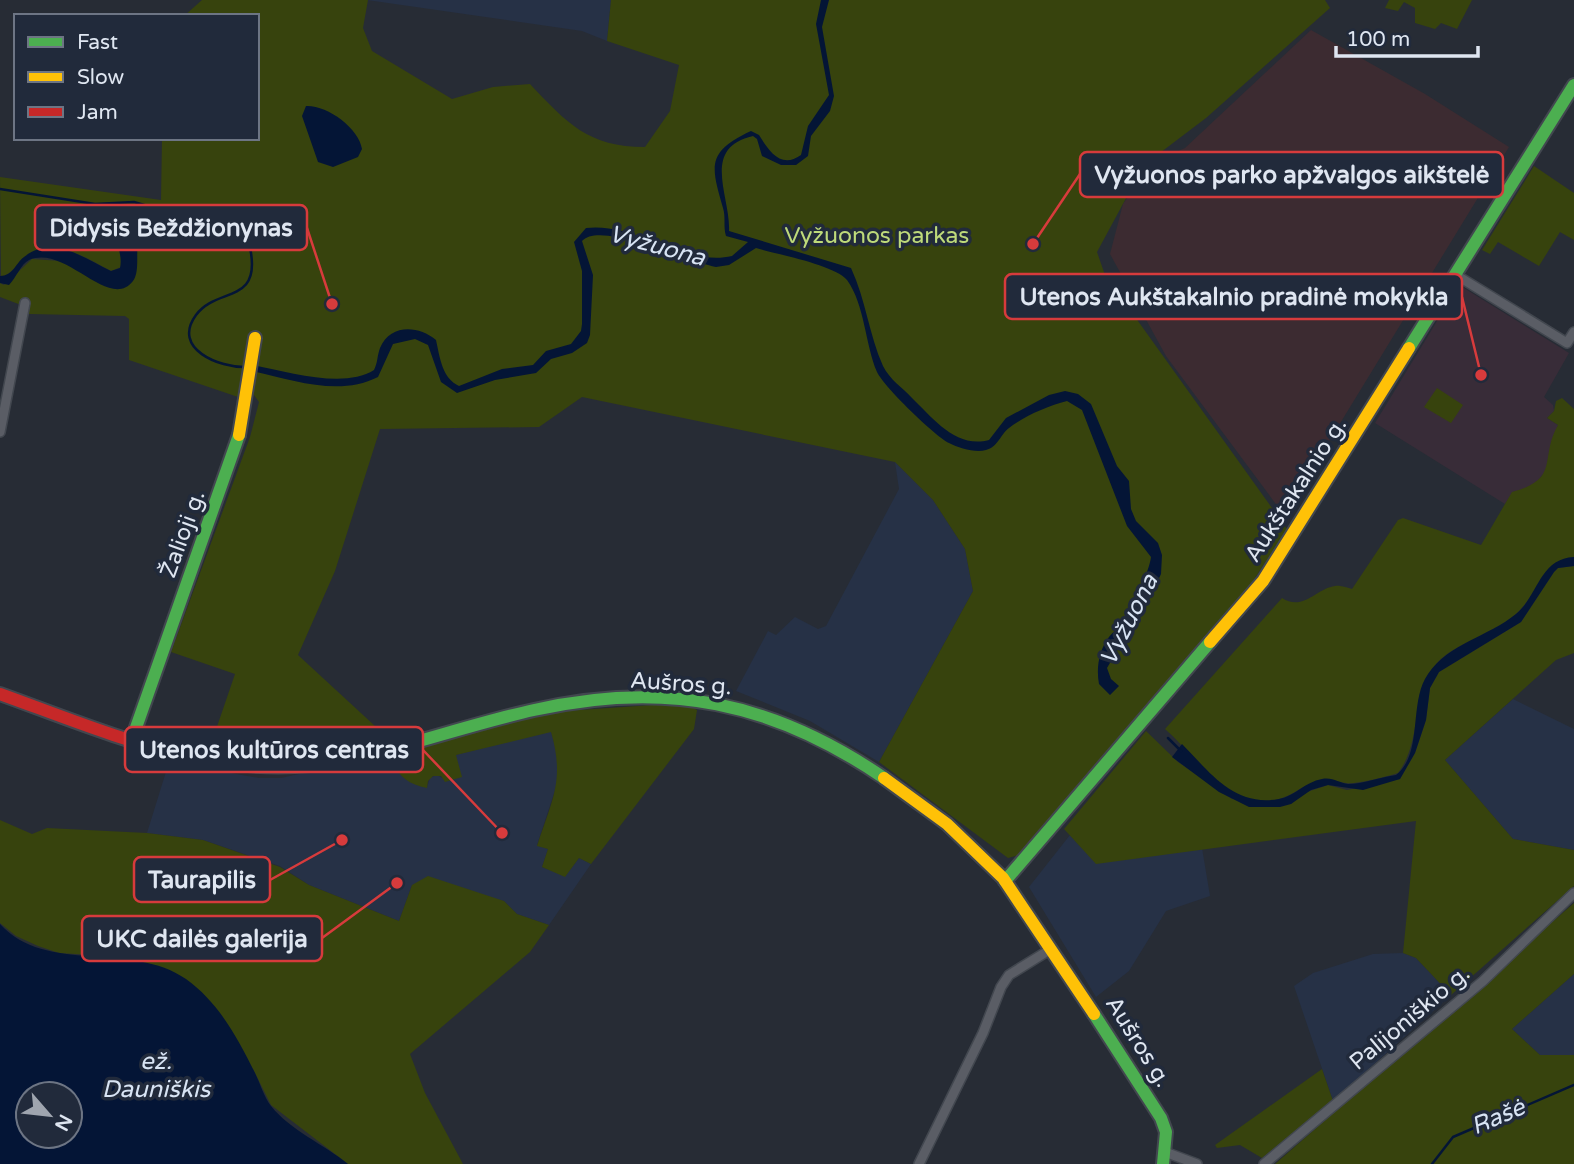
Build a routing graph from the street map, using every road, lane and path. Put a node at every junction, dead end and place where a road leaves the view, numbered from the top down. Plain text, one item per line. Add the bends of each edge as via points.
1 (1574, 85) edge
2 (1457, 275) junction
3 (25, 303) dead end
4 (1574, 332) edge
5 (255, 338) dead end
6 (2, 403) edge
7 (0, 432) edge
8 (0, 694) edge
9 (132, 739) junction
10 (1005, 881) junction
11 (1574, 893) edge
12 (1051, 948) junction
13 (1164, 1158) edge
14 (919, 1164) edge
15 (1197, 1164) edge
16 (1264, 1164) edge

1 - 2 street, Aukštakalnio g.
2 - 4 street via 1567,343
2 - 10 street, Aukštakalnio g. via 1296,533 1247,602
3 - 6 street
5 - 9 street, Žalioji g. via 242,431
6 - 7 street
8 - 9 street, Aušros g.
9 - 10 street, Aušros g. via 205,760 285,768 381,750 538,709 631,700 725,704 791,727 880,777 964,839
10 - 12 street, Aušros g.
11 - 16 street, Palijoniškio g. via 1483,981
12 - 13 street, Aušros g. via 1161,1118 1166,1132
12 - 14 street via 1009,975 1000,987 983,1033
13 - 15 street

